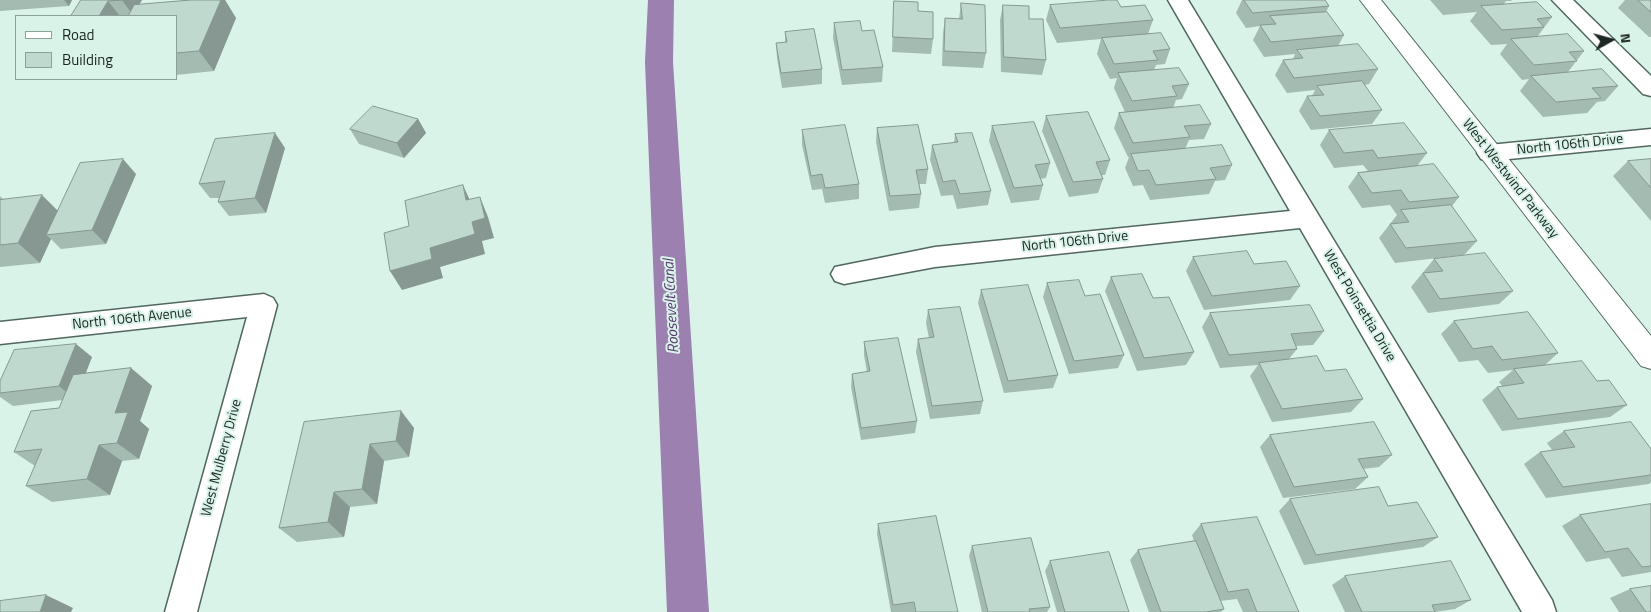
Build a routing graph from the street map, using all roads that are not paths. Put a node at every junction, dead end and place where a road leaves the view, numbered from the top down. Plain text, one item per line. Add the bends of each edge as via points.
1 (1178, 0) edge
2 (1370, 0) edge
3 (1562, 0) edge
4 (1651, 89) edge
5 (1651, 137) edge
6 (1490, 153) junction
7 (1308, 218) junction
8 (844, 274) dead end
9 (264, 305) joint
10 (0, 334) edge
11 (1651, 358) edge
12 (181, 612) edge
13 (1540, 612) edge

1 - 7 street, West Poinsettia Drive
2 - 6 street, West Westwind Parkway
3 - 4 street
5 - 6 street, North 106th Drive
6 - 11 street, West Westwind Parkway
7 - 8 street, North 106th Drive via 935,257
7 - 13 street, West Poinsettia Drive
9 - 10 street, North 106th Avenue
9 - 12 street, West Mulberry Drive

